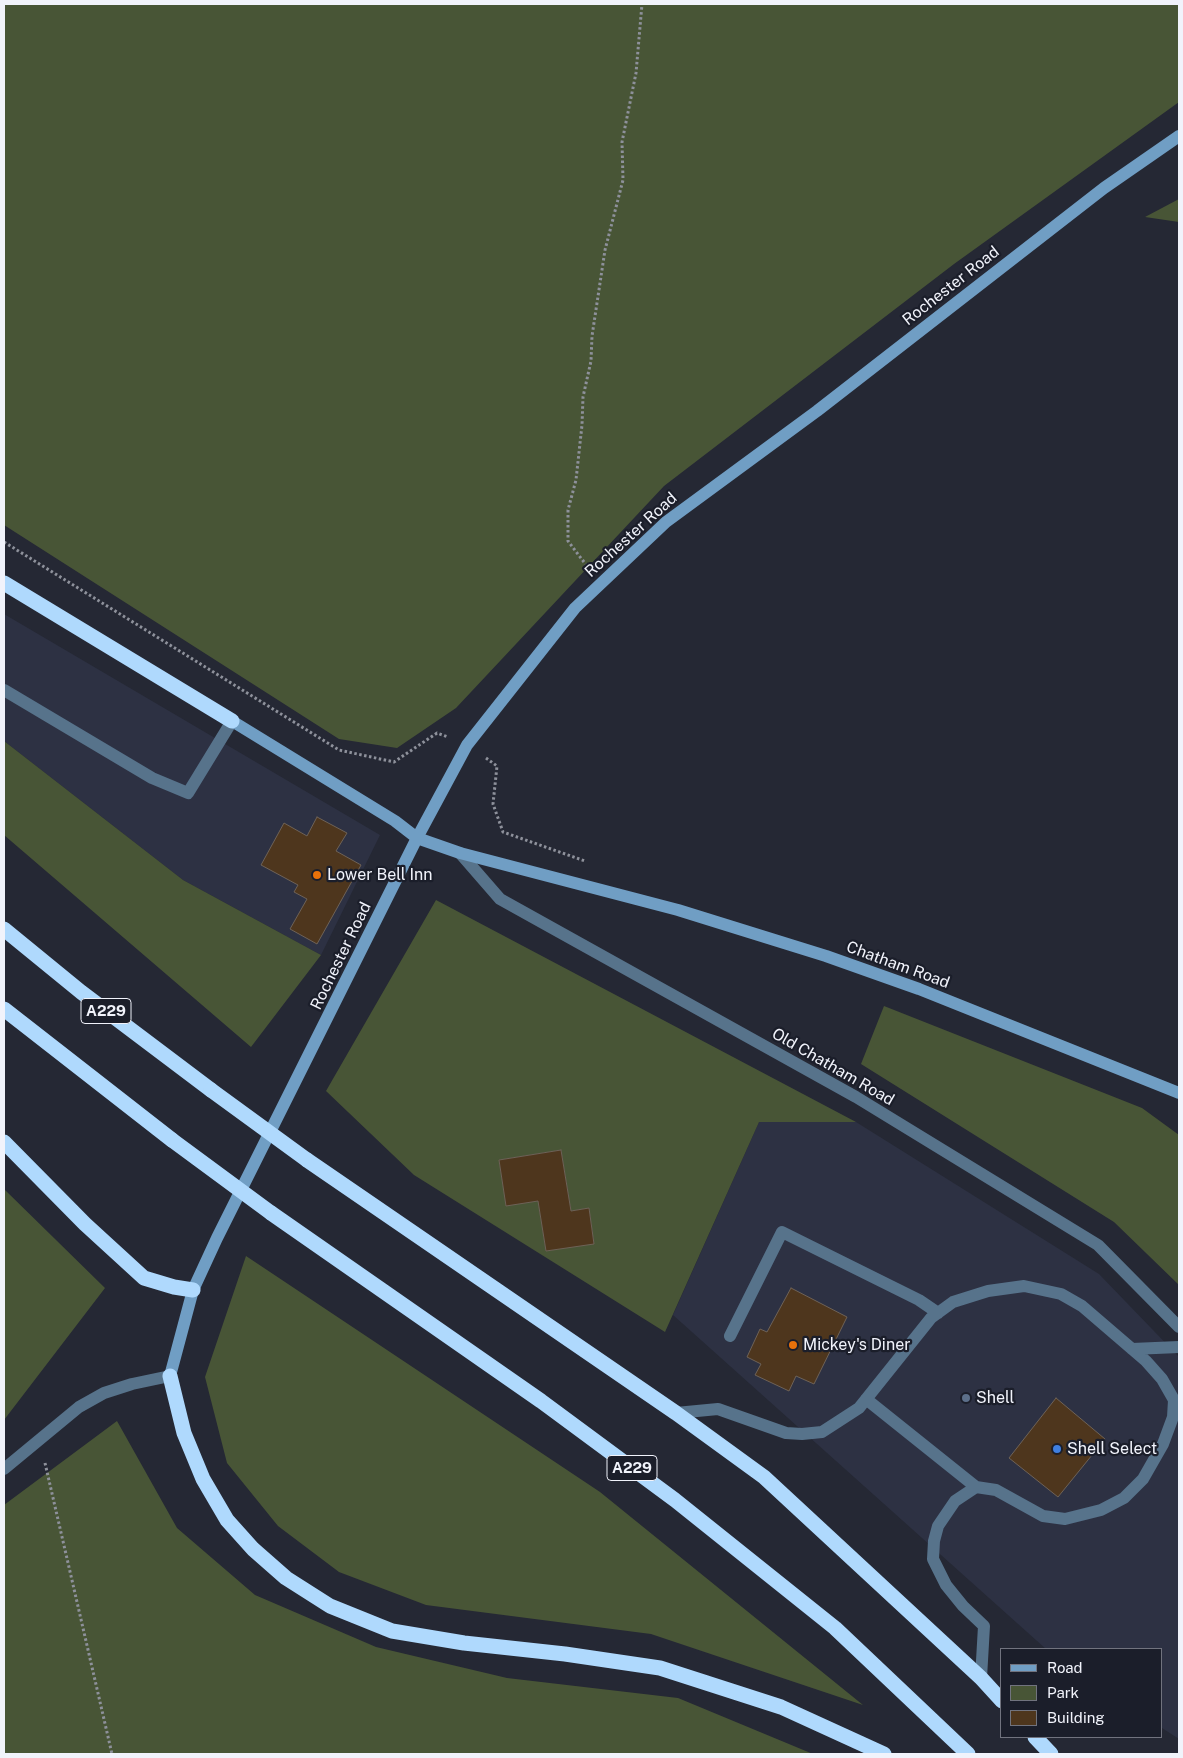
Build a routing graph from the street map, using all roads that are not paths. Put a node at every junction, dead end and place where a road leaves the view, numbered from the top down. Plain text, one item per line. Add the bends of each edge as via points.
1 (1179, 136) edge
2 (4, 583) edge
3 (4, 690) edge
4 (232, 721) junction
5 (417, 838) junction
6 (460, 853) junction
7 (4, 929) edge
8 (4, 1009) edge
9 (1179, 1093) edge
10 (4, 1142) edge
11 (193, 1290) junction
12 (938, 1313) junction
13 (1179, 1327) edge
14 (730, 1336) dead end
15 (1179, 1347) edge
16 (1132, 1349) junction
17 (170, 1376) junction
18 (866, 1399) junction
19 (676, 1413) junction
20 (4, 1469) edge
21 (976, 1487) junction
22 (980, 1678) junction
23 (1000, 1699) edge
24 (1036, 1738) edge
25 (884, 1754) edge
26 (968, 1754) edge
27 (1051, 1754) edge

1 - 5 street, Rochester Road via 1104,188 817,411 666,522 575,608 486,719 467,745
2 - 4 highway
3 - 4 street via 152,778 188,793
4 - 5 street, Chatham Road via 395,821
5 - 6 street, Chatham Road
5 - 11 street, Rochester Road
6 - 9 street, Chatham Road via 678,910 901,982
6 - 13 street, Old Chatham Road via 500,899 856,1097 1098,1245
7 - 19 highway, A229, bridge via 81,992 307,1160
8 - 26 highway, A229, bridge via 172,1140 541,1401 675,1500 835,1628
10 - 11 highway via 144,1278
11 - 17 street, Rochester Road
12 - 14 street via 919,1300 782,1232
12 - 16 street via 953,1302 988,1291 1024,1286 1062,1294 1082,1306
12 - 18 street
15 - 16 street
16 - 21 street via 1162,1379 1174,1400 1174,1408 1163,1444 1143,1479 1124,1498 1101,1510 1065,1519 1043,1516 996,1490
17 - 20 street via 104,1393 79,1407
17 - 25 highway via 184,1433 203,1479 227,1520 286,1578 330,1606 392,1631 660,1668 781,1707
18 - 19 street via 843,1420 822,1432 802,1434 771,1429 718,1409
18 - 21 street
19 - 22 highway, A229 via 764,1477
21 - 22 street via 955,1501 938,1526 933,1559 946,1585 984,1626
22 - 23 highway, A229
24 - 27 highway

